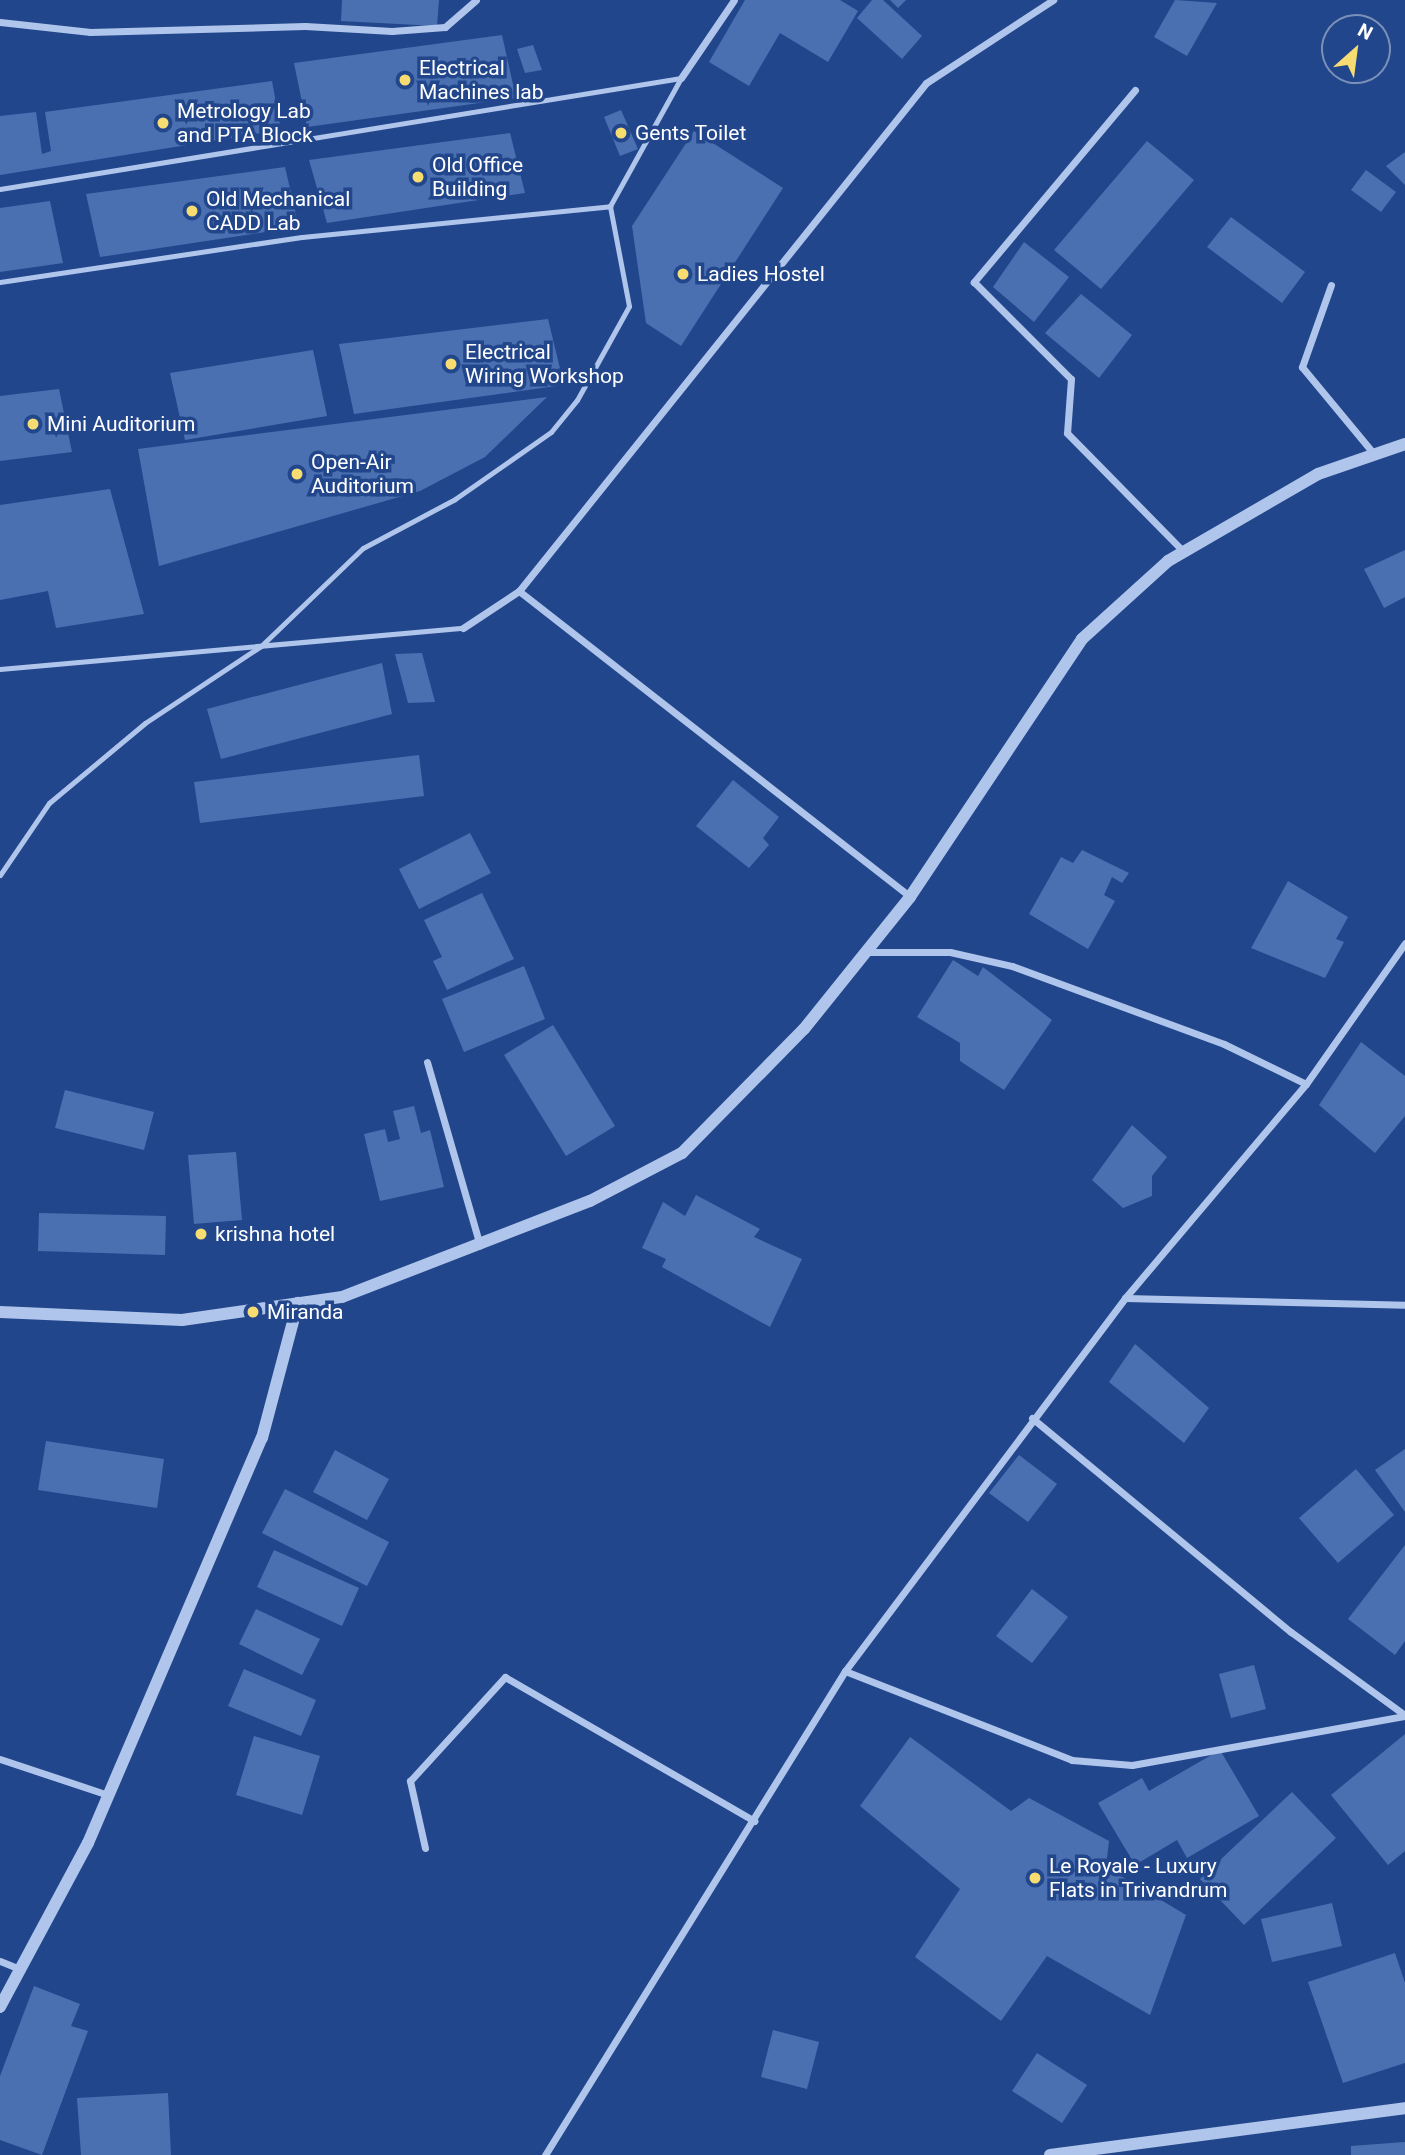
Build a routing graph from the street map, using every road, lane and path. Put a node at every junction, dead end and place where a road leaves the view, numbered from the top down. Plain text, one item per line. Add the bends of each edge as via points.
1 (476, 0) edge
2 (734, 0) edge
3 (1053, 0) edge
4 (0, 22) edge
5 (681, 78) junction
6 (1135, 90) dead end
7 (0, 190) edge
8 (610, 206) junction
9 (0, 282) edge
10 (1331, 285) dead end
11 (1405, 444) edge
12 (1374, 454) junction
13 (1184, 552) junction
14 (519, 591) junction
15 (463, 628) joint
16 (261, 646) junction
17 (0, 669) edge
18 (0, 875) edge
19 (910, 897) junction
20 (1405, 943) edge
21 (865, 952) junction
22 (427, 1062) dead end
23 (1306, 1084) junction
24 (480, 1247) junction
25 (1125, 1298) junction
26 (298, 1303) junction
27 (1405, 1305) edge
28 (0, 1312) edge
29 (1032, 1418) junction
30 (845, 1671) junction
31 (1405, 1715) edge
32 (0, 1759) edge
33 (108, 1795) junction
34 (754, 1821) junction
35 (425, 1848) dead end
36 (0, 1961) edge
37 (20, 1969) junction
38 (0, 2007) edge
39 (1405, 2108) edge
40 (545, 2155) edge
41 (1050, 2155) edge

1 - 4 street via 444,27 392,31 306,26 90,32
2 - 5 street
3 - 14 street via 926,83
5 - 7 lane
5 - 8 lane
6 - 13 street via 974,282 1071,379 1067,433
8 - 9 lane via 302,237
8 - 16 lane via 629,306 577,400 551,432 466,491 363,548
10 - 12 street via 1302,367
11 - 12 street
12 - 13 street via 1318,474
13 - 19 street via 1082,639
14 - 15 street
14 - 19 street
15 - 16 lane
16 - 17 lane
16 - 18 lane via 145,723 49,803
19 - 21 street
20 - 23 street
21 - 23 street via 950,952 1012,966 1224,1044
21 - 24 street via 804,1029 682,1153
22 - 24 street
23 - 25 street
24 - 26 street via 342,1297
25 - 27 street
25 - 29 street
26 - 28 street via 182,1320
26 - 33 street via 262,1438
29 - 30 street
29 - 31 street via 1291,1632
30 - 31 street via 1072,1760 1132,1765
30 - 34 street
32 - 33 street
33 - 37 street
34 - 35 street via 505,1677 410,1781
34 - 40 street
36 - 37 street
37 - 38 street
39 - 41 street

